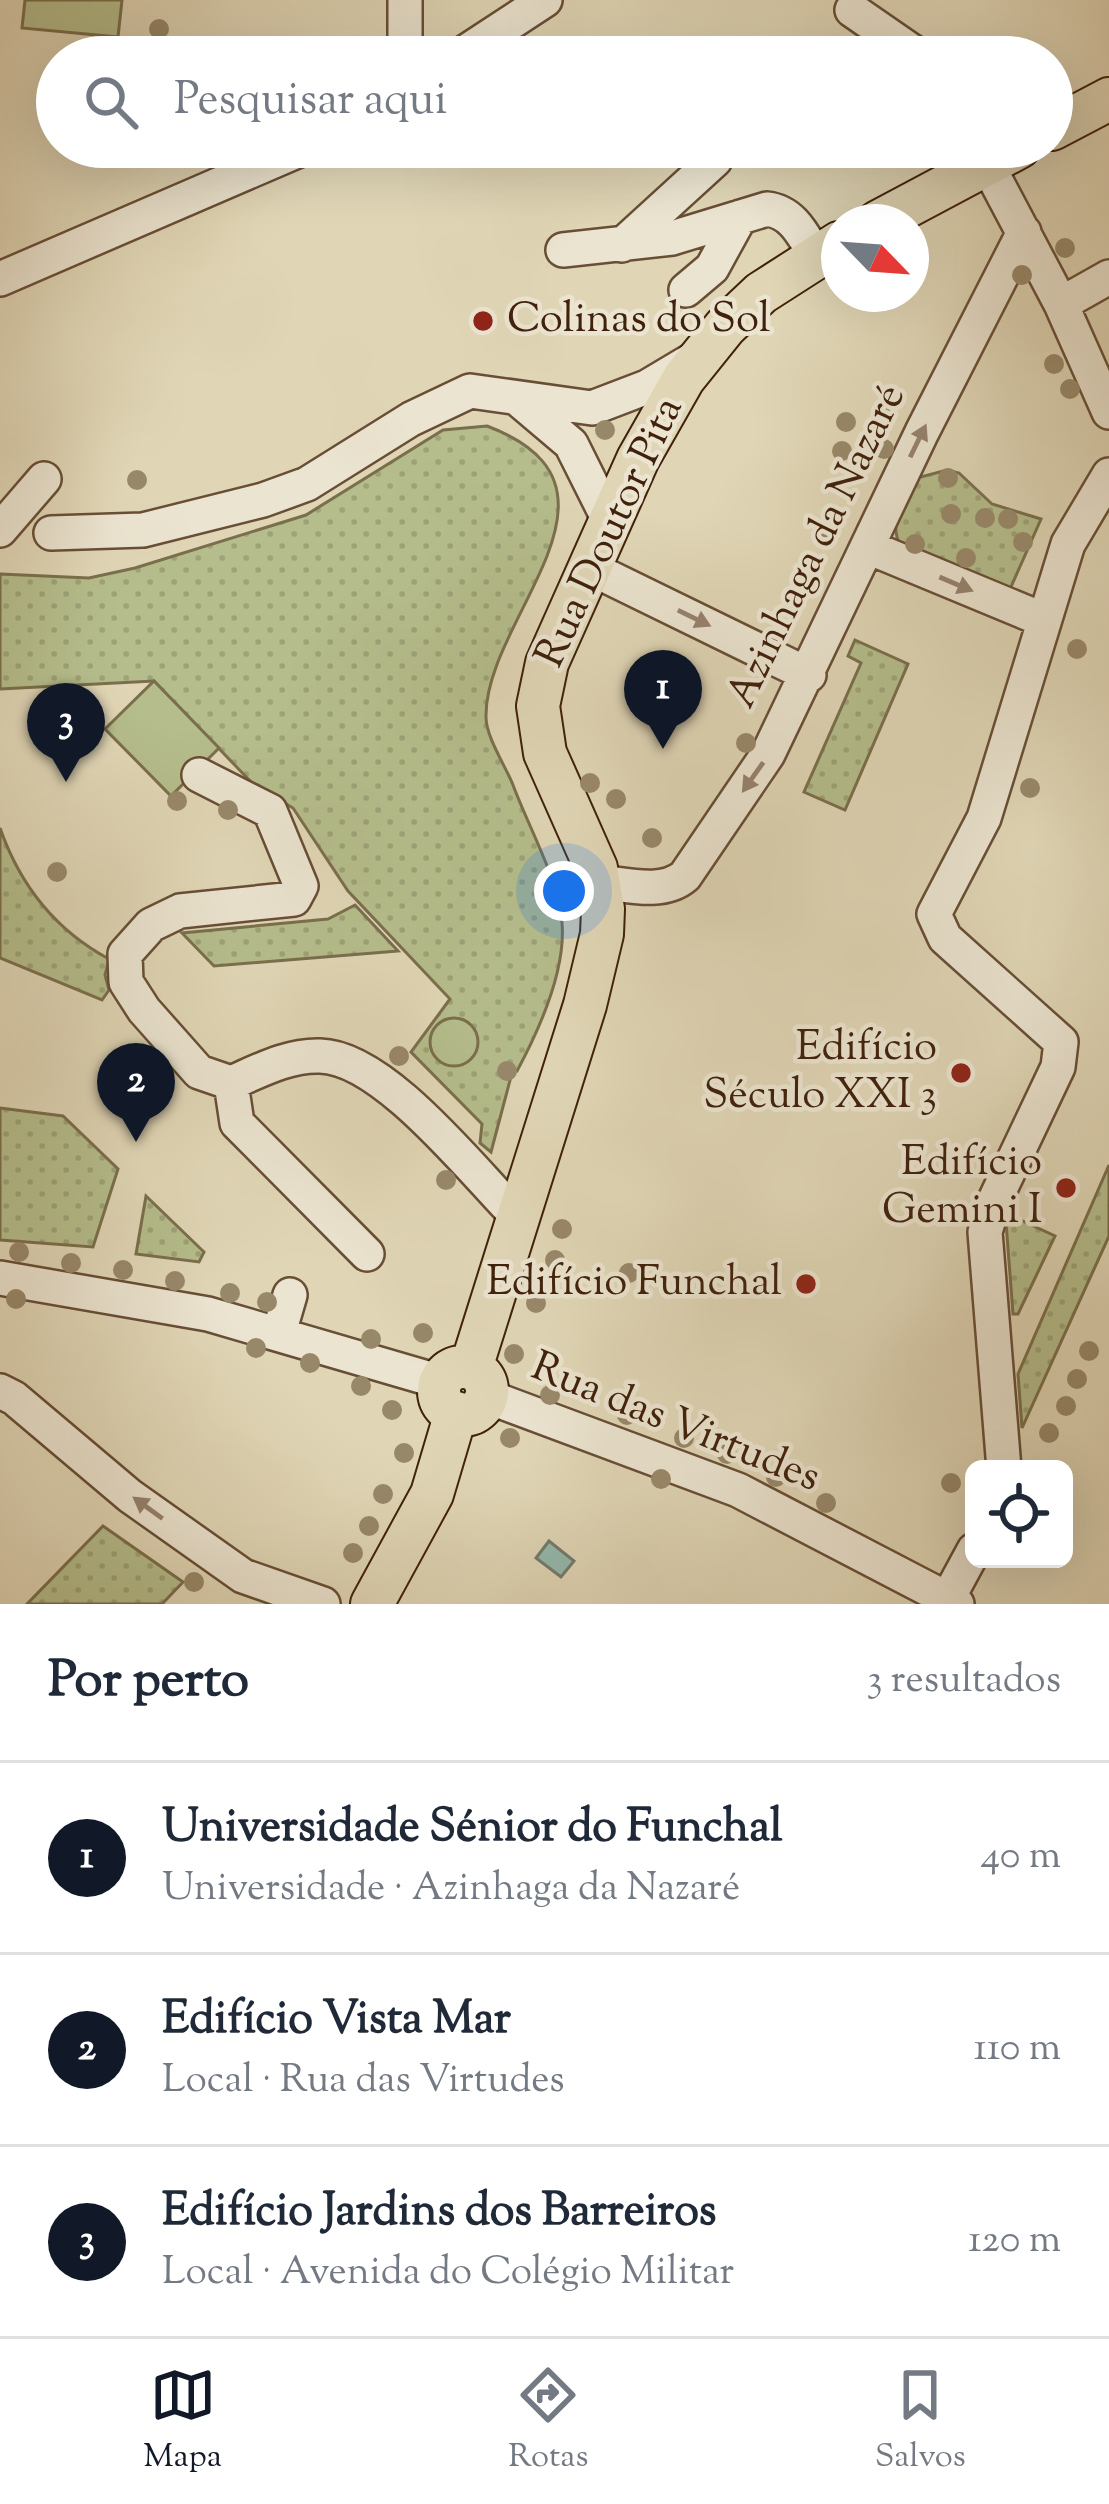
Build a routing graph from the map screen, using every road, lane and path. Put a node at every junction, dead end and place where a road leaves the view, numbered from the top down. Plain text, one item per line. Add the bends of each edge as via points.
1 (405, 0) edge
2 (545, 0) edge
3 (852, 10) dead end
4 (405, 36) edge
5 (490, 36) edge
6 (890, 36) edge
7 (1109, 99) edge
8 (1073, 118) edge
9 (257, 168) edge
10 (706, 168) edge
11 (970, 168) edge
12 (1001, 168) edge
13 (909, 204) edge
14 (740, 217) junction
15 (1024, 232) junction
16 (821, 243) edge
17 (622, 244) junction
18 (563, 250) dead end
19 (821, 254) edge
20 (1109, 277) edge
21 (0, 278) edge
22 (686, 290) dead end
23 (1061, 304) junction
24 (702, 354) junction
25 (512, 396) junction
26 (1109, 412) edge
27 (1109, 475) edge
28 (44, 479) dead end
29 (609, 520) junction
30 (0, 530) edge
31 (51, 533) dead end
32 (868, 547) junction
33 (589, 567) junction
34 (1044, 620) junction
35 (809, 675) junction
36 (200, 775) dead end
37 (600, 882) junction
38 (231, 1083) junction
39 (519, 1218) junction
40 (367, 1254) dead end
41 (0, 1278) edge
42 (290, 1295) dead end
43 (279, 1333) junction
44 (0, 1390) edge
45 (463, 1390) junction
46 (1003, 1460) edge
47 (966, 1568) edge
48 (952, 1601) edge
49 (323, 1604) edge
50 (372, 1604) edge

1 - 4 street
2 - 5 street
3 - 6 street
7 - 8 main road
9 - 21 street
10 - 17 street
11 - 13 main road
12 - 15 street
14 - 16 street via 781,210
14 - 17 street
14 - 22 street via 712,268
15 - 23 street
32 -> 15 street, Azinhaga da Nazaré
17 - 18 street
19 - 24 main road, Rua Doutor Pita via 760,293
20 - 23 street
23 - 26 street
24 - 25 street via 592,409
24 - 29 main road, Rua Doutor Pita via 667,404
25 - 29 street via 571,444
25 - 31 street via 470,391 307,484 263,500 143,530
27 - 34 street via 1068,544
28 - 30 street
29 - 33 main road, Rua Doutor Pita
32 -> 34 street
32 - 35 street, Azinhaga da Nazaré
33 -> 35 street
33 - 37 main road, Rua Doutor Pita via 547,662 538,706 544,753
34 - 46 street via 984,818 934,914 945,938 1060,1042 1058,1066 985,1232
35 -> 37 street, Azinhaga da Nazaré via 768,754 685,876 664,887
36 - 38 street via 270,811 301,886 294,899 179,903 125,954 126,982 151,1003 199,1072
37 - 39 main road, Rua Doutor Pita via 596,964
38 - 39 street via 344,1046
38 - 40 street via 237,1123
39 - 45 main road, Rua Doutor Pita
41 - 43 street, Rua das Virtudes
42 - 43 street
43 - 45 street, Rua das Virtudes
49 -> 44 street via 243,1576
45 - 48 street, Rua das Virtudes via 738,1490
45 - 50 main road, Rua Doutor Pita via 432,1495
47 - 48 street

